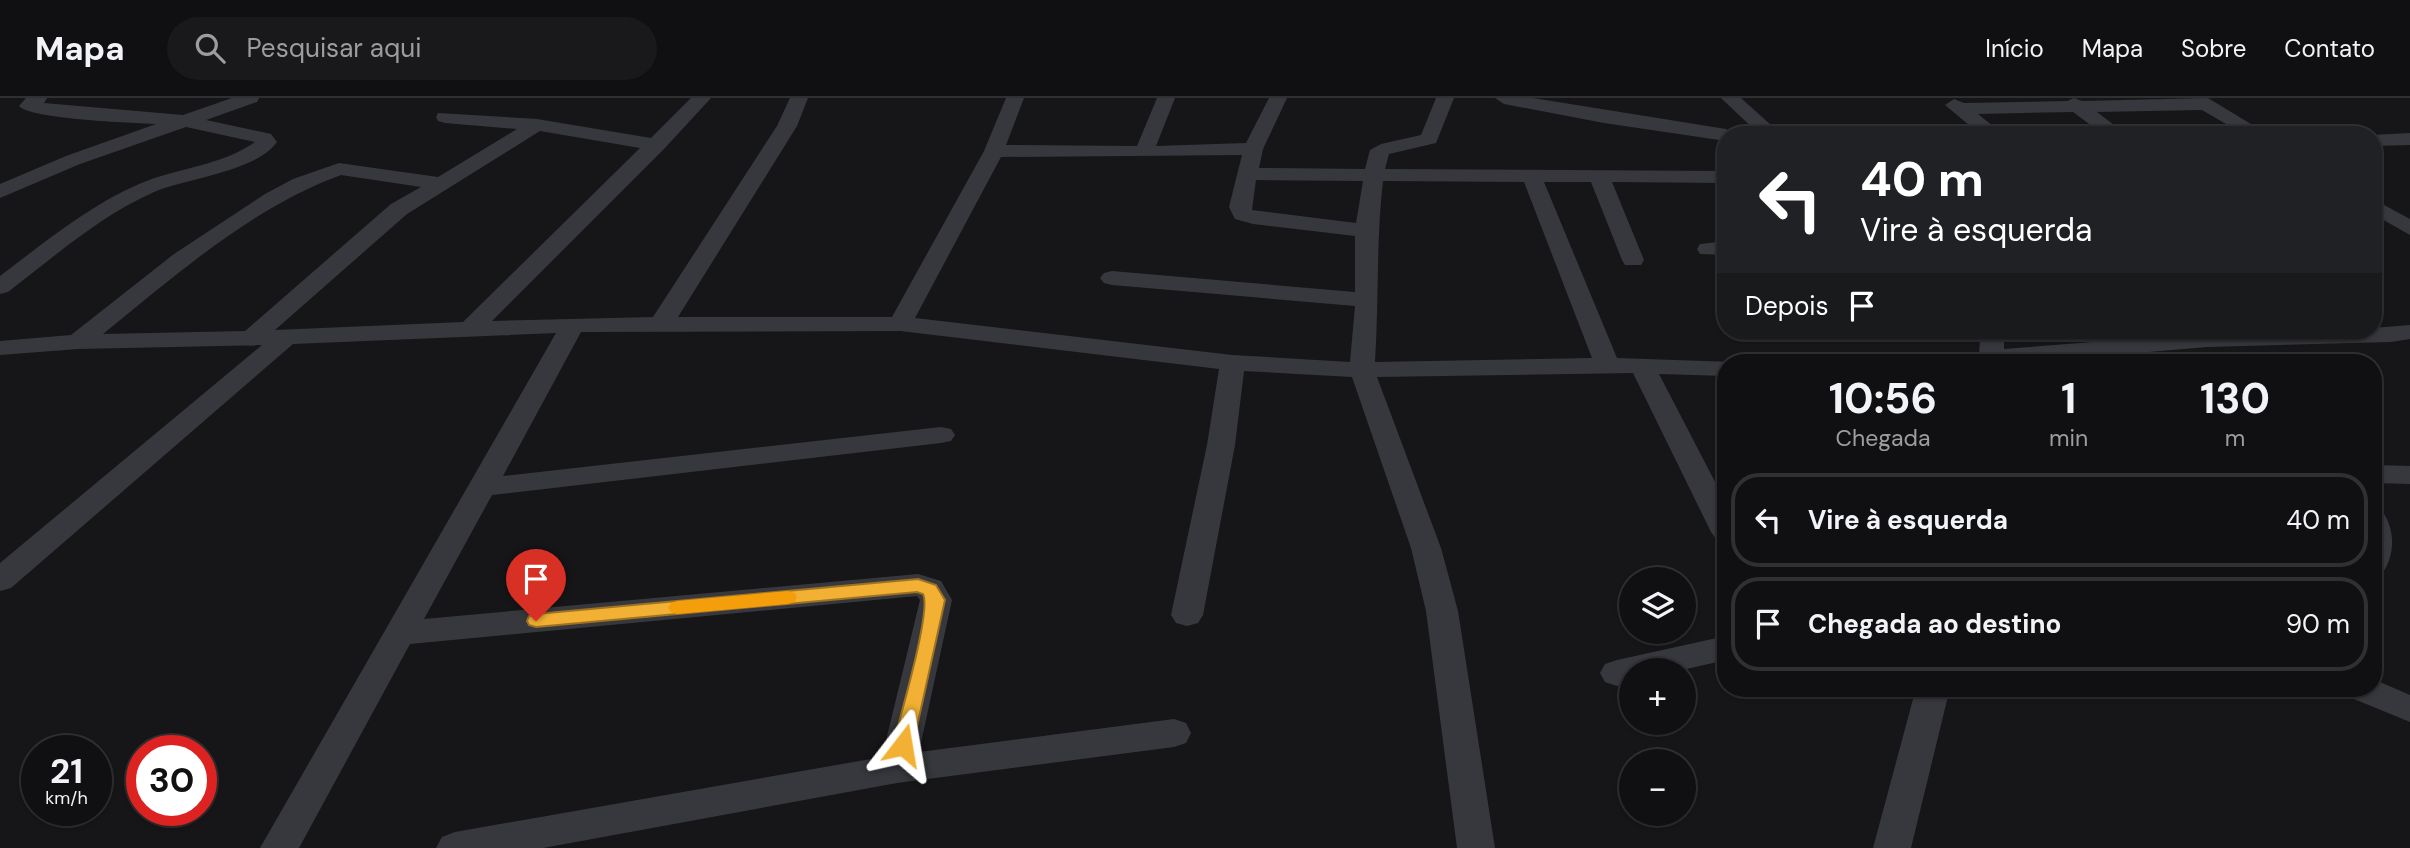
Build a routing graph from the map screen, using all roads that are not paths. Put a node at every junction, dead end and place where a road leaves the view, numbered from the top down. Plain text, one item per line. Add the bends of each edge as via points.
1 (38, 98) edge
2 (250, 98) edge
3 (702, 98) edge
4 (799, 98) edge
5 (1015, 98) edge
6 (1166, 98) edge
7 (1278, 98) edge
8 (1445, 98) edge
9 (1504, 98) edge
10 (1730, 98) edge
11 (1528, 100) edge
12 (2199, 101) edge
13 (2072, 102) edge
14 (1951, 103) edge
15 (444, 117) dead end
16 (185, 121) junction
17 (537, 125) junction
18 (1762, 126) edge
19 (1982, 126) edge
20 (2105, 126) edge
21 (2243, 126) edge
22 (1717, 133) edge
23 (2410, 138) edge
24 (2382, 140) edge
25 (657, 145) junction
26 (1253, 149) junction
27 (994, 151) junction
28 (1144, 152) junction
29 (1249, 174) junction
30 (1375, 175) junction
31 (1531, 175) junction
32 (1599, 176) junction
33 (1717, 177) edge
34 (438, 183) junction
35 (0, 192) edge
36 (2382, 211) edge
37 (2410, 228) edge
38 (1366, 231) junction
39 (1633, 260) dead end
40 (1112, 278) dead end
41 (0, 287) edge
42 (1367, 300) junction
43 (662, 323) junction
44 (573, 324) junction
45 (900, 324) junction
46 (470, 329) junction
47 (2391, 330) edge
48 (286, 337) junction
49 (251, 338) junction
50 (2160, 340) edge
51 (78, 342) junction
52 (0, 348) edge
53 (2040, 354) edge
54 (2410, 355) edge
55 (1232, 363) junction
56 (1607, 365) junction
57 (1642, 366) junction
58 (1717, 368) edge
59 (1362, 370) junction
60 (941, 435) dead end
61 (2382, 474) edge
62 (2410, 475) edge
63 (483, 487) junction
64 (1717, 514) edge
65 (0, 580) edge
66 (1187, 615) dead end
67 (400, 634) junction
68 (1717, 650) edge
69 (1618, 673) dead end
70 (2382, 696) edge
71 (1924, 697) edge
72 (2410, 709) edge
73 (1174, 733) dead end
74 (897, 769) junction
75 (279, 848) edge
76 (455, 848) edge
77 (1476, 848) edge
78 (1892, 848) edge

1 - 16 street via 28,106
2 - 16 street
3 - 25 street
4 - 43 street via 787,126
5 - 27 street
6 - 28 street
7 - 26 street
8 - 30 street via 1429,139 1381,150
9 - 11 street
10 - 18 street
11 - 22 street
12 - 13 street
12 - 21 street
13 - 14 street
13 - 20 street
14 - 19 street
15 - 17 street
16 - 35 street via 73,160
16 - 41 street via 267,142 261,149 129,197 74,230
17 - 25 street
17 - 34 street
23 - 24 street
25 - 46 street
26 - 28 street
26 - 29 street
27 - 28 street
27 - 45 street
29 - 30 street
29 - 38 street via 1240,207 1243,214
30 - 31 street
30 - 38 street
31 - 32 street
31 - 56 street
32 - 33 street
32 - 39 street
34 - 49 street via 399,209
34 - 51 street via 339,169 311,177 182,259
36 - 37 street
38 - 42 street
40 - 42 street
42 - 59 street
43 - 44 street
43 - 45 street
44 - 46 street
44 - 63 street
45 - 55 street
46 - 48 street
47 - 54 street
48 - 49 street
48 - 65 street
49 - 51 street
50 - 53 street
51 - 52 street
55 - 59 street
55 - 66 street via 1221,445
56 - 57 street
56 - 59 street
57 - 58 street
57 - 64 street
59 - 77 street via 1426,548 1442,611
60 - 63 street
61 - 62 street
63 - 67 street
67 - 74 street via 918,585 930,589 936,600
67 - 75 street
68 - 69 street
70 - 72 street
71 - 78 street
73 - 74 street
74 - 76 street

